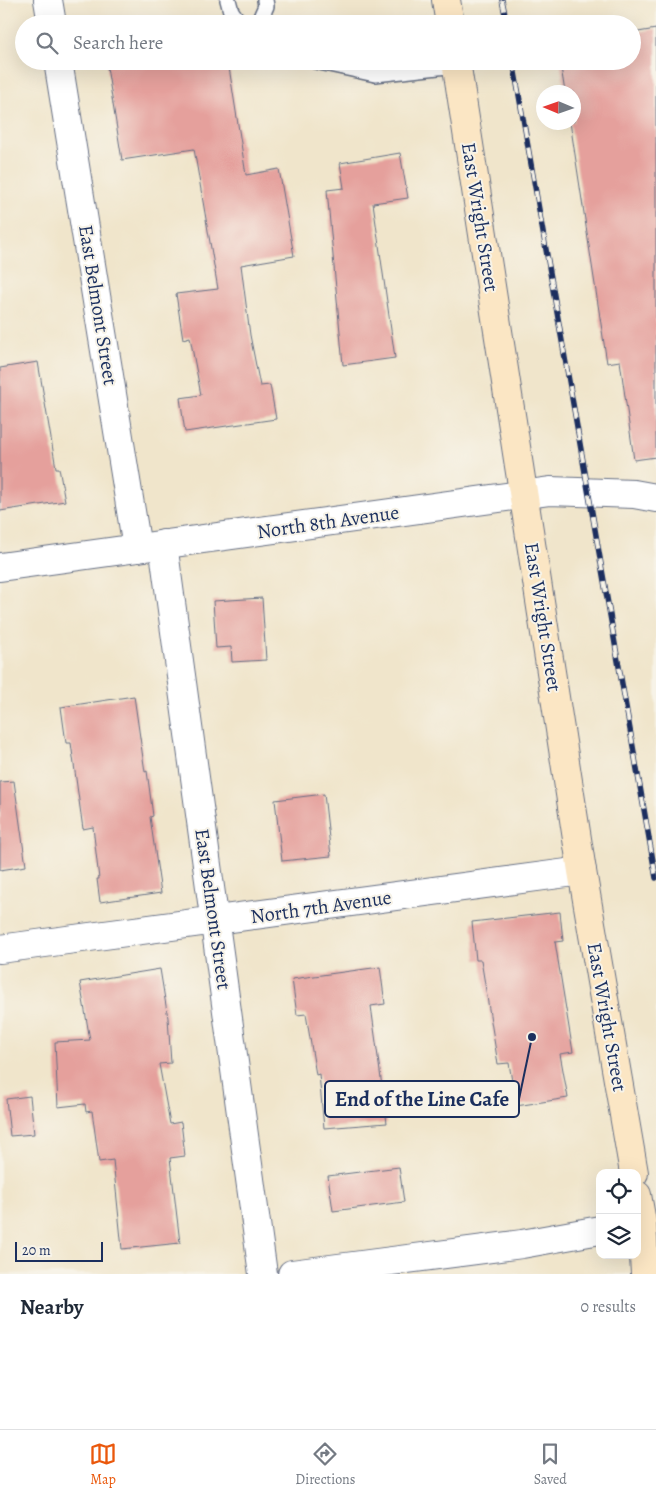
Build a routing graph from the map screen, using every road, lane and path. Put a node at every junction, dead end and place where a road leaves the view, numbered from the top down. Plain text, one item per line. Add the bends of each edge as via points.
1 (48, 0) edge
2 (228, 0) edge
3 (265, 0) edge
4 (446, 0) edge
5 (50, 15) edge
6 (234, 15) edge
7 (262, 15) edge
8 (448, 15) edge
9 (60, 70) edge
10 (357, 70) edge
11 (404, 70) edge
12 (457, 70) edge
13 (524, 494) junction
14 (656, 498) edge
15 (150, 546) junction
16 (0, 567) edge
17 (582, 872) junction
18 (214, 921) junction
19 (0, 950) edge
20 (633, 1169) edge
21 (641, 1225) edge
22 (596, 1231) edge
23 (641, 1233) edge
24 (656, 1250) edge
25 (262, 1274) edge
26 (292, 1274) edge
27 (645, 1274) edge

1 - 5 street
2 - 6 lane
3 - 7 lane
4 - 8 street
9 - 15 street, East Belmont Street
10 - 11 lane via 375,74
12 - 13 street, East Wright Street
13 - 14 street, North 8th Avenue via 550,491 634,494
13 - 15 street, North 8th Avenue
13 - 17 street, East Wright Street
15 - 16 street, North 8th Avenue
15 - 18 street, East Belmont Street
17 - 18 street, North 7th Avenue
17 - 20 street, East Wright Street
18 - 19 street, North 7th Avenue
18 - 25 street, East Belmont Street
21 - 24 street
22 - 26 street via 522,1244
23 - 27 street

